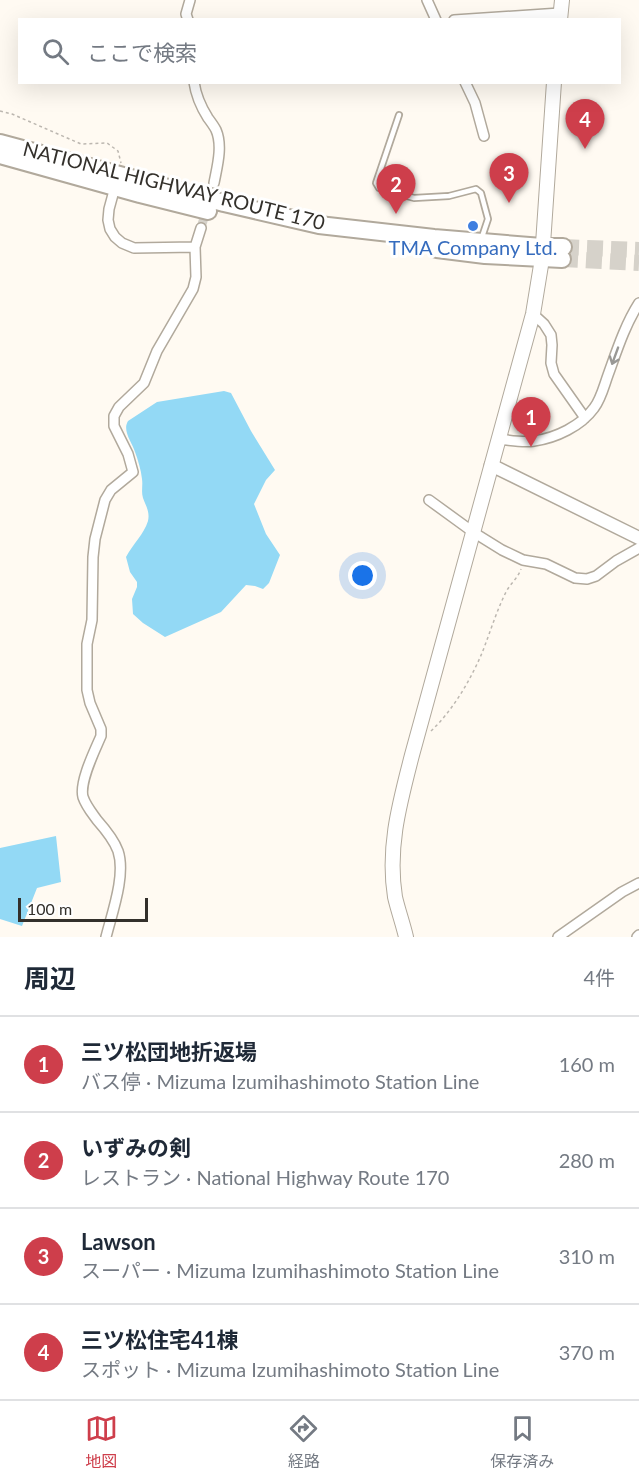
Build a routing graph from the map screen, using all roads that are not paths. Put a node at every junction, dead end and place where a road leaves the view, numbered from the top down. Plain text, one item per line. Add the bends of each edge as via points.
1 (190, 0) edge
2 (427, 0) edge
3 (561, 11) edge
4 (187, 18) edge
5 (435, 18) edge
6 (478, 18) edge
7 (194, 84) edge
8 (466, 84) edge
9 (555, 84) edge
10 (399, 115) dead end
11 (484, 136) dead end
12 (0, 143) edge
13 (0, 155) edge
14 (117, 181) junction
15 (214, 183) tunnel mouth
16 (201, 228) tunnel mouth
17 (481, 242) junction
18 (195, 248) junction
19 (542, 253) junction
20 (562, 253) tunnel mouth
21 (639, 303) edge
22 (533, 314) junction
23 (585, 417) junction
24 (498, 439) junction
25 (491, 465) junction
26 (429, 500) dead end
27 (473, 532) junction
28 (639, 538) edge
29 (639, 548) edge
30 (639, 883) edge
31 (106, 937) edge
32 (406, 937) edge
33 (558, 937) edge

1 - 4 street
2 - 5 street
3 - 6 street
7 - 15 street via 200,106 217,132
8 - 11 street
9 - 19 main road
10 - 17 lane via 376,183 379,188 414,198 449,196 476,189 481,193 488,219
12 - 14 highway, NATIONAL HIGHWAY ROUTE 170
13 - 14 highway, NATIONAL HIGHWAY ROUTE 170
14 - 17 highway, NATIONAL HIGHWAY ROUTE 170 via 319,225
14 - 18 street via 108,220 115,237 134,248
14 - 19 highway, NATIONAL HIGHWAY ROUTE 170 via 219,214 331,238 484,255
16 - 18 street
17 - 19 highway, NATIONAL HIGHWAY ROUTE 170
18 - 31 street via 193,289 157,351 144,383 114,416 114,426 132,472 105,500 95,540 87,690 101,736 82,794 117,850 120,864
19 - 20 highway, NATIONAL HIGHWAY ROUTE 170
19 - 22 main road
21 -> 23 street via 601,394
22 - 23 street via 551,335 554,374
22 - 24 main road
23 - 24 street via 553,436 532,441
24 - 25 main road
25 - 27 main road
25 - 28 street
26 - 27 street
27 - 29 street via 523,560 546,564 575,578 596,576
27 - 32 main road via 396,819 393,880
30 - 33 street

